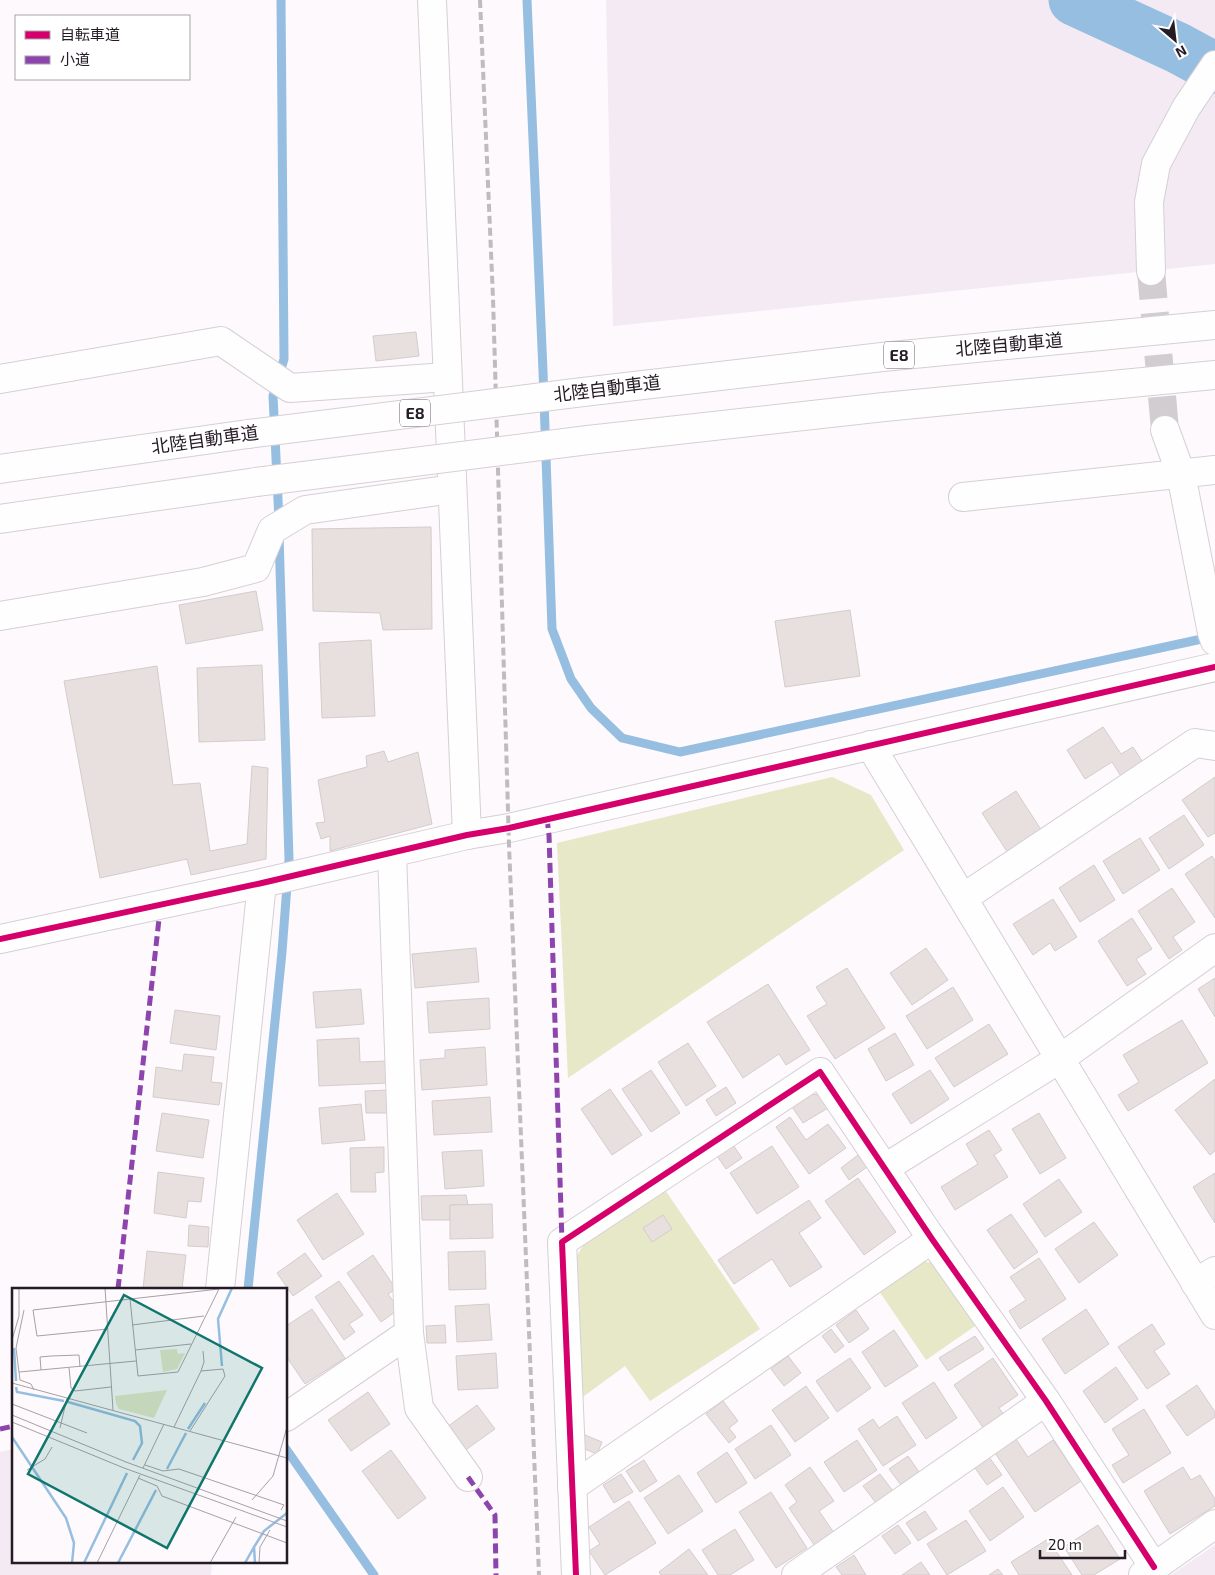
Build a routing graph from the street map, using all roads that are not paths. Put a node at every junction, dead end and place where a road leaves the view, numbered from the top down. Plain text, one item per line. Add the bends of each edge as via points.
1 (432, 0) edge
2 (1215, 65) edge
3 (1151, 271) tunnel mouth
4 (1215, 325) edge
5 (1215, 375) edge
6 (447, 377) junction
7 (0, 379) edge
8 (1165, 430) tunnel mouth
9 (0, 469) edge
10 (1215, 470) edge
11 (1181, 474) junction
12 (452, 488) junction
13 (963, 496) dead end
14 (0, 519) edge
15 (0, 616) edge
16 (1215, 641) edge
17 (1215, 667) edge
18 (870, 745) junction
19 (1215, 746) edge
20 (467, 835) junction
21 (392, 853) junction
22 (262, 883) junction
23 (963, 898) junction
24 (0, 939) edge
25 (1215, 948) edge
26 (1061, 1058) junction
27 (885, 1168) junction
28 (932, 1239) junction
29 (1205, 1277) edge
30 (220, 1288) edge
31 (1215, 1315) edge
32 (409, 1334) junction
33 (1046, 1402) junction
34 (288, 1416) edge
35 (468, 1477) dead end
36 (572, 1487) junction
37 (1215, 1524) edge
38 (1149, 1571) edge
39 (576, 1575) edge
40 (796, 1575) edge

1 - 6 main road
2 - 3 main road via 1186,108 1156,164 1148,202
4 - 9 main road, 北陸自動車道 / E8, bridge via 882,357 583,392
5 - 14 main road, bridge via 588,440 256,482
6 - 7 main road via 290,388 221,340
6 - 12 main road
8 - 11 main road
10 - 11 main road
11 - 13 main road
11 - 16 main road
12 - 15 main road via 305,510 272,530 256,568 203,582
12 - 20 main road
17 - 18 main road
18 - 20 main road
18 - 23 main road
19 - 23 main road via 1195,743
20 - 21 main road
21 - 22 main road
21 - 32 main road
22 - 24 main road
22 - 30 main road
23 - 26 main road
25 - 26 main road
26 - 27 main road
26 - 29 main road
27 - 28 main road
27 - 36 main road via 820,1072 562,1242
28 - 33 main road
28 - 36 main road
29 - 31 main road
32 - 34 main road
32 - 35 main road via 419,1408
33 - 38 main road
33 - 40 main road
36 - 39 main road
37 - 38 main road

